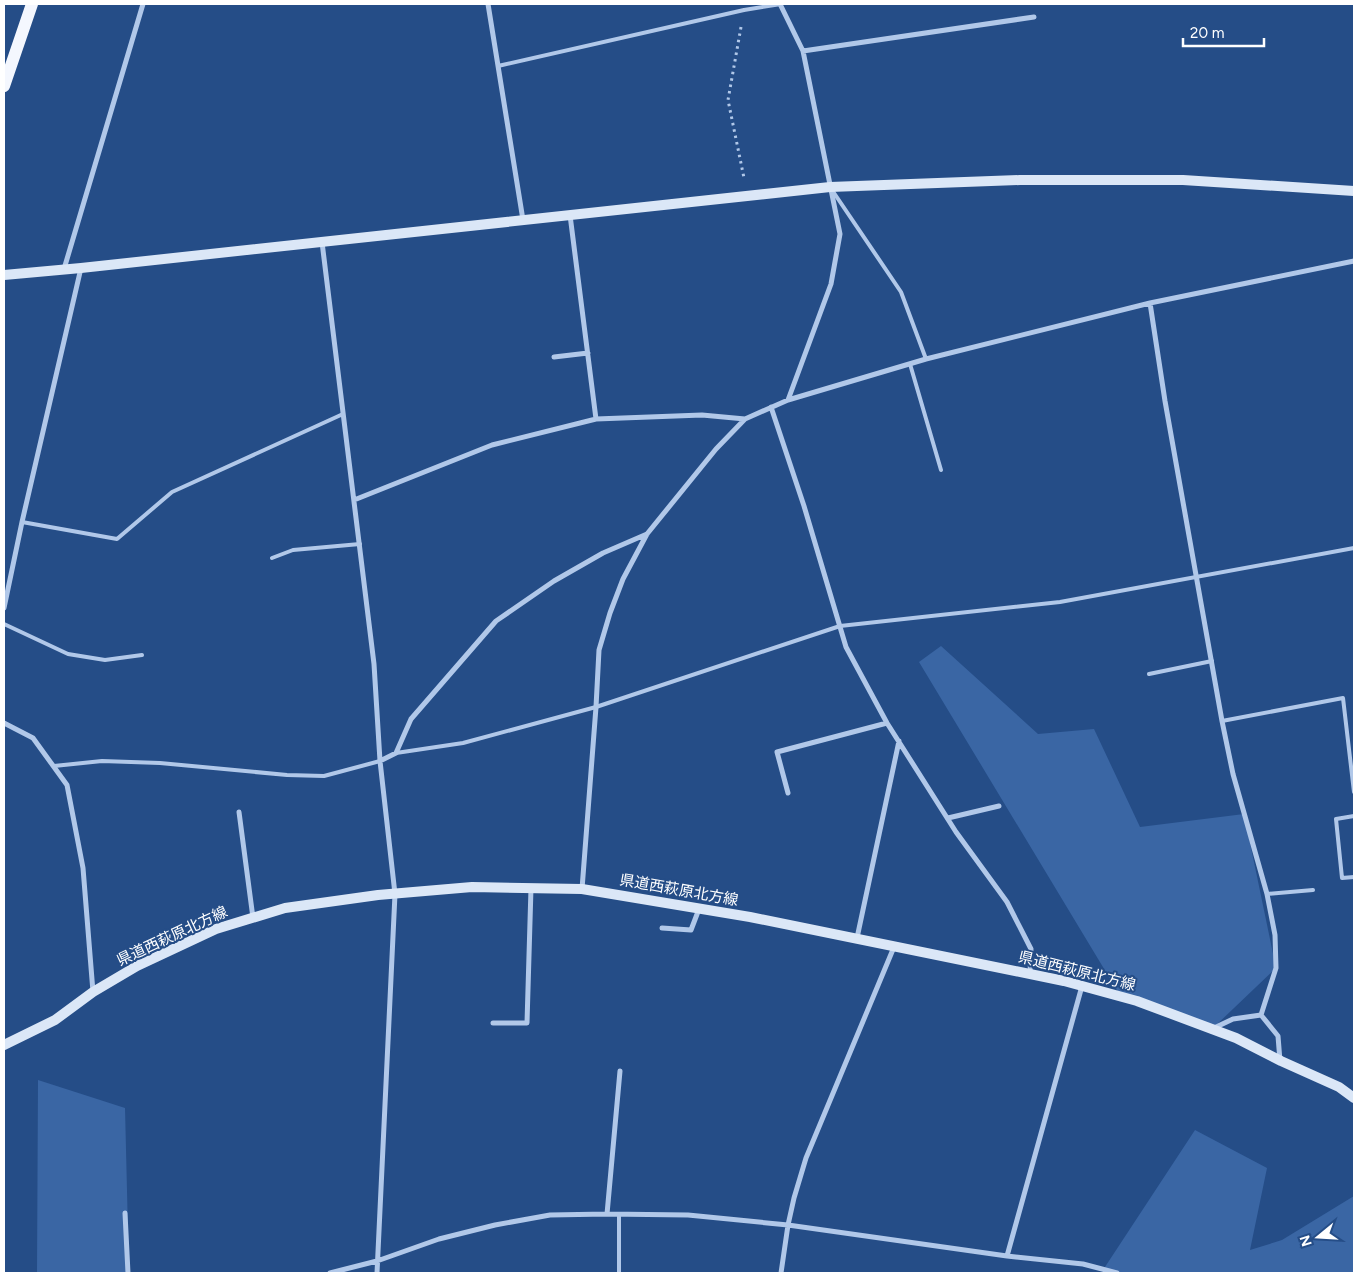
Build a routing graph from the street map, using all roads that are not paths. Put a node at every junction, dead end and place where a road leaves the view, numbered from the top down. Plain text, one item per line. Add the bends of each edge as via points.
1 (32, 4) edge
2 (143, 4) edge
3 (488, 4) edge
4 (781, 4) edge
5 (1034, 18) dead end
6 (803, 51) junction
7 (498, 66) junction
8 (4, 86) edge
9 (830, 187) junction
10 (1354, 191) edge
11 (570, 215) junction
12 (523, 221) junction
13 (322, 242) junction
14 (1354, 261) edge
15 (81, 268) junction
16 (64, 270) junction
17 (4, 275) edge
18 (1150, 303) junction
19 (588, 353) junction
20 (554, 357) dead end
21 (926, 359) junction
22 (910, 364) junction
23 (788, 400) junction
24 (771, 407) junction
25 (344, 414) junction
26 (596, 419) junction
27 (745, 419) junction
28 (941, 470) dead end
29 (354, 500) junction
30 (22, 522) junction
31 (647, 534) junction
32 (360, 544) junction
33 (1354, 548) edge
34 (272, 558) dead end
35 (1197, 578) junction
36 (4, 608) edge
37 (4, 624) edge
38 (840, 626) junction
39 (142, 655) dead end
40 (1212, 661) junction
41 (1149, 674) dead end
42 (596, 707) junction
43 (1222, 721) junction
44 (4, 723) edge
45 (887, 723) junction
46 (899, 740) junction
47 (396, 753) junction
48 (380, 761) junction
49 (54, 766) junction
50 (1354, 792) edge
51 (788, 793) dead end
52 (999, 806) dead end
53 (239, 812) dead end
54 (1354, 816) edge
55 (948, 818) junction
56 (1354, 877) edge
57 (531, 888) junction
58 (582, 889) junction
59 (1313, 890) dead end
60 (395, 894) junction
61 (1267, 894) junction
62 (700, 908) junction
63 (253, 918) junction
64 (662, 928) dead end
65 (858, 938) junction
66 (894, 946) junction
67 (1030, 974) junction
68 (1082, 986) junction
69 (93, 992) junction
70 (1261, 1016) junction
71 (493, 1022) dead end
72 (1212, 1029) junction
73 (4, 1045) edge
74 (1280, 1061) junction
75 (620, 1071) dead end
76 (1354, 1098) edge
77 (125, 1213) dead end
78 (607, 1214) junction
79 (619, 1215) junction
80 (788, 1225) junction
81 (1007, 1256) junction
82 (377, 1261) junction
83 (128, 1273) edge
84 (330, 1273) edge
85 (376, 1273) edge
86 (619, 1273) edge
87 (781, 1273) edge
88 (1117, 1273) edge

1 - 8 main road
2 - 16 street
3 - 7 street
4 - 6 street
4 - 7 lane
5 - 6 street
6 - 9 street
7 - 12 street
9 - 10 main road via 1020,180 1184,180
9 - 11 main road
9 - 21 lane via 901,292
9 - 23 street via 840,234 831,284
11 - 12 main road
11 - 19 street
12 - 13 main road
13 - 15 main road
13 - 25 street
14 - 18 street
15 - 16 main road
15 - 30 street
16 - 17 main road
18 - 21 street
18 - 35 street
19 - 20 street
19 - 26 street
21 - 22 street
22 - 23 street
22 - 28 lane
23 - 24 street
24 - 27 street
24 - 38 street
25 - 29 street
25 - 30 lane via 172,492 117,539
26 - 27 street via 702,415
26 - 29 street via 492,445
27 - 31 street via 716,449
29 - 32 street
30 - 36 street
31 - 42 street via 623,579 598,650
31 - 47 street via 603,553 554,581 496,621 411,719
32 - 34 lane via 293,550
32 - 48 street via 374,664
33 - 35 lane
35 - 38 lane via 1060,602
35 - 40 street
37 - 39 lane via 68,654 105,660
38 - 42 lane
38 - 45 street via 846,647
40 - 41 lane
40 - 43 street
42 - 47 lane via 463,743
42 - 58 street
43 - 50 lane via 1343,698
43 - 61 street via 1233,774
44 - 49 street via 34,738
45 - 46 street
45 - 51 street via 777,752
46 - 55 street
46 - 65 street
47 - 48 street
48 - 49 lane via 324,776 160,763 102,761
48 - 60 street
49 - 69 street via 67,785 83,868
52 - 55 street
53 - 63 street
54 - 56 lane via 1336,819 1342,878
55 - 67 street via 1007,902 1031,949
57 - 58 main road, 県道西萩原北方線
57 - 60 main road, 県道西萩原北方線 via 472,887
57 - 71 street via 526,1023
58 - 62 main road, 県道西萩原北方線
59 - 61 lane
60 - 63 main road, 県道西萩原北方線 via 285,908
60 - 82 street
61 - 70 street via 1275,935 1276,968
62 - 64 street via 691,930
62 - 65 main road, 県道西萩原北方線
63 - 69 main road, 県道西萩原北方線 via 216,929 146,962
65 - 66 main road, 県道西萩原北方線
66 - 67 main road, 県道西萩原北方線
66 - 80 street via 806,1158
67 - 68 main road, 県道西萩原北方線
68 - 72 main road, 県道西萩原北方線 via 1137,1001
68 - 81 street
69 - 73 main road, 県道西萩原北方線 via 55,1020
70 - 72 street via 1233,1019
70 - 74 street via 1278,1036
72 - 74 main road, 県道西萩原北方線
74 - 76 main road, 県道西萩原北方線 via 1339,1087
75 - 78 street
77 - 83 street
78 - 79 street
78 - 82 street via 550,1215 495,1225 439,1239
79 - 80 street via 688,1215
79 - 86 lane
80 - 81 street
80 - 87 street
81 - 88 street via 1083,1264
82 - 84 street
82 - 85 street

